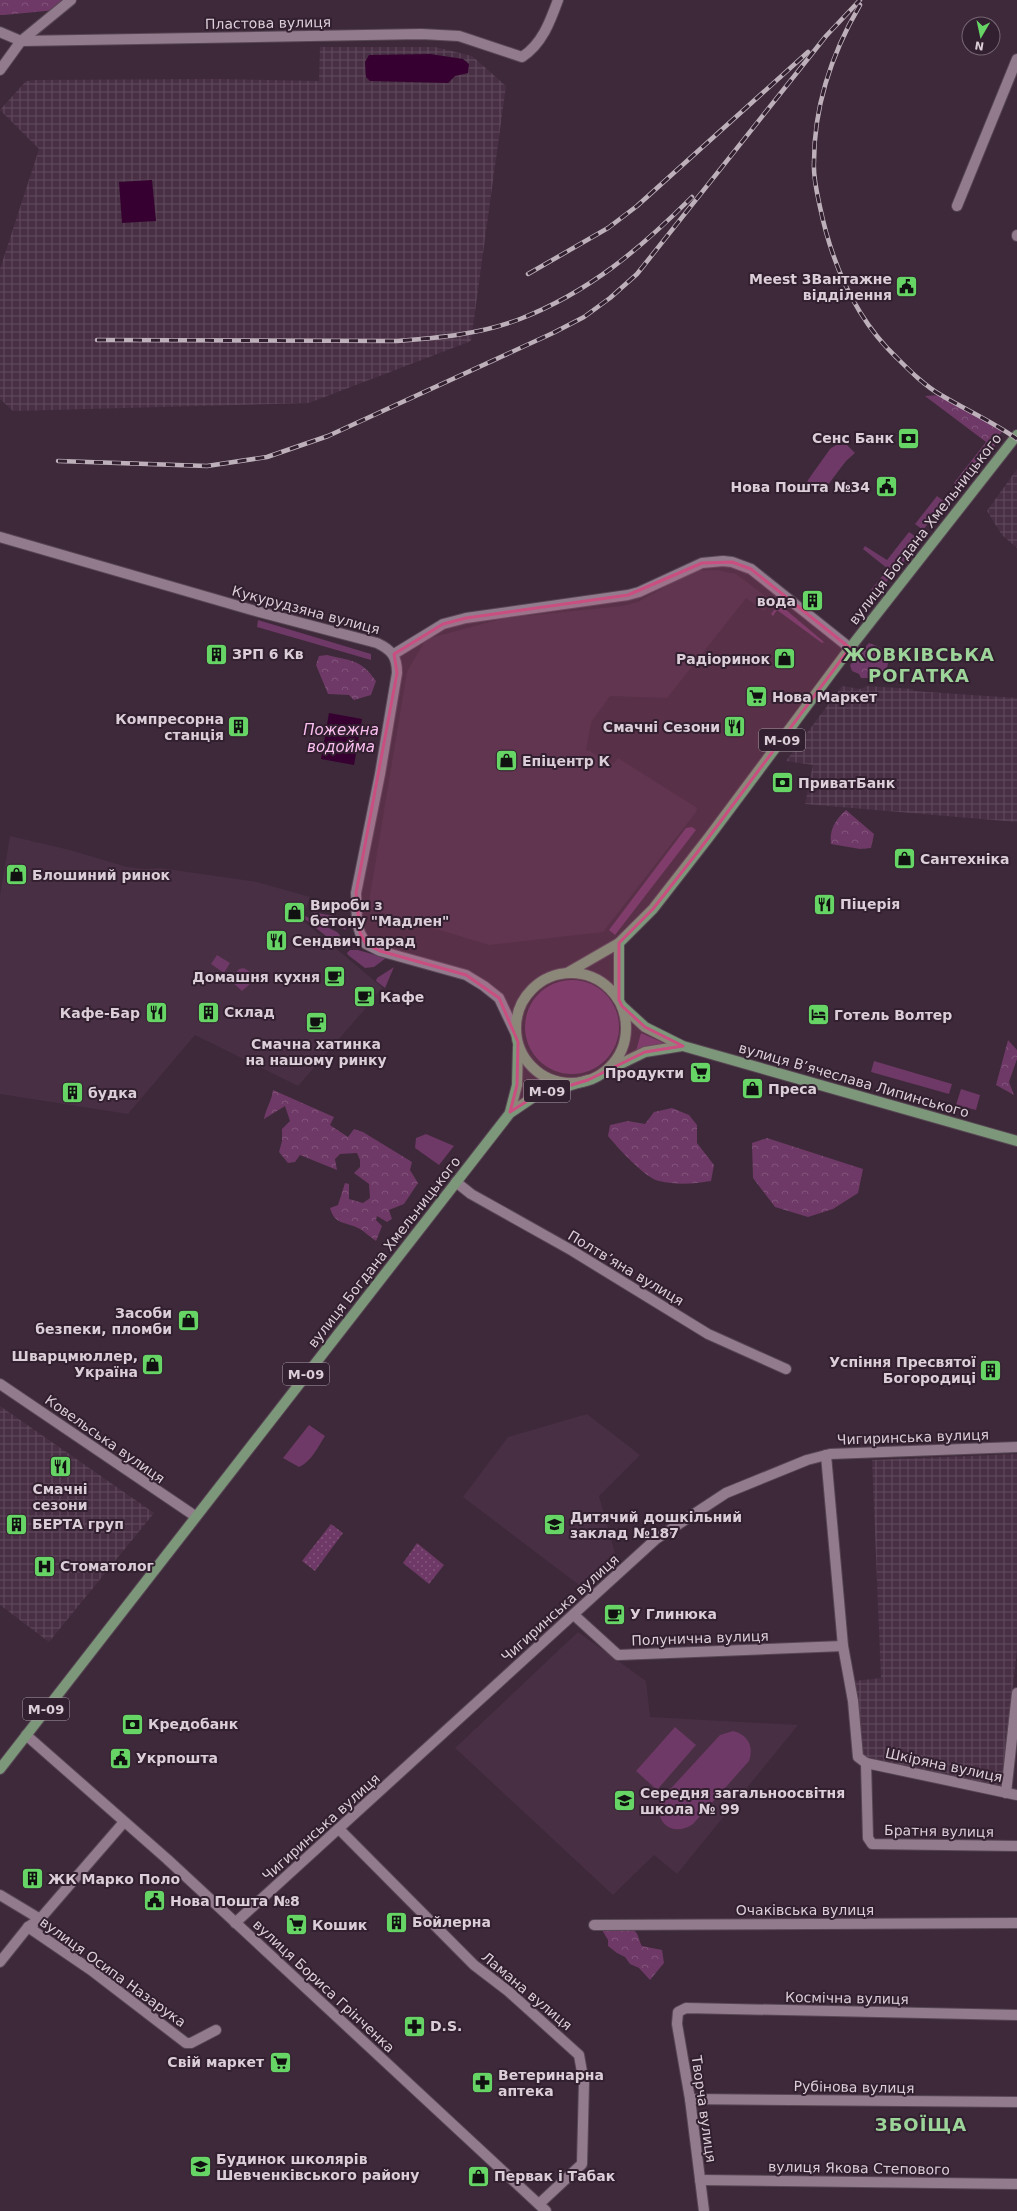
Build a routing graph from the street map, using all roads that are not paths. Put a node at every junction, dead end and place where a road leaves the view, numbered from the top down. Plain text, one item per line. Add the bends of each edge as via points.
1 (71, 0) edge
2 (558, 0) edge
3 (0, 32) edge
4 (21, 41) junction
5 (1017, 59) edge
6 (0, 70) edge
7 (956, 206) dead end
8 (1017, 435) edge
9 (0, 537) edge
10 (850, 648) junction
11 (394, 654) junction
12 (619, 943) junction
13 (567, 973) junction
14 (620, 1003) junction
15 (517, 1038) junction
16 (683, 1046) junction
17 (605, 1071) junction
18 (588, 1080) junction
19 (510, 1112) junction
20 (1017, 1141) edge
21 (456, 1182) junction
22 (786, 1369) dead end
23 (0, 1384) edge
24 (1017, 1447) edge
25 (826, 1455) junction
26 (195, 1516) junction
27 (574, 1615) junction
28 (844, 1646) junction
29 (1017, 1693) edge
30 (26, 1735) junction
31 (866, 1763) junction
32 (0, 1769) edge
33 (1006, 1793) junction
34 (1017, 1795) edge
35 (124, 1822) junction
36 (339, 1829) junction
37 (1017, 1846) edge
38 (0, 1895) edge
39 (40, 1920) junction
40 (235, 1923) junction
41 (1017, 1923) edge
42 (594, 1925) dead end
43 (28, 1927) junction
44 (0, 1962) edge
45 (678, 2012) joint
46 (1017, 2015) edge
47 (216, 2030) dead end
48 (690, 2099) junction
49 (1017, 2102) edge
50 (700, 2180) junction
51 (1017, 2184) edge
52 (543, 2208) edge
53 (704, 2211) edge

1 - 4 street
2 - 4 street, Пластова вулиця via 550,24 533,50 522,57 459,36 421,34
3 - 4 street, Пластова вулиця
4 - 6 street
5 - 7 street
8 - 10 main road, вулиця Богдана Хмельницького / М-09
9 - 11 street, Кукурудзяна вулиця via 252,610 377,643 387,647
10 - 11 street via 751,569 723,560 702,563 628,595 466,618 443,624
10 - 12 main road, вулиця Богдана Хмельницького / М-09 via 703,846 653,909
11 - 15 street via 397,673 356,893 360,933 366,944 380,951 466,975 484,986 499,998
12 - 13 main road, вулиця Богдана Хмельницького / М-09
12 - 14 main road, М-09
13 - 14 main road via 591,976 602,982
13 - 15 main road, М-09 via 546,978 526,996 516,1020
14 - 16 main road, вулиця Вʼячеслава Липинського via 645,1027
14 - 17 main road, М-09 via 626,1030 624,1042 617,1058
15 - 18 main road via 530,1064 539,1073 563,1082
15 - 19 main road, вулиця Богдана Хмельницького / М-09 via 517,1085
16 - 17 main road, вулиця Вʼячеслава Липинського via 645,1052
16 - 20 main road, вулиця Вʼячеслава Липинського
17 - 18 main road, М-09
18 - 19 main road, вулиця Богдана Хмельницького / М-09 via 536,1096
19 - 21 main road, вулиця Богдана Хмельницького / М-09
21 - 22 street, Полтвʼяна вулиця via 471,1194 571,1250 708,1334
21 - 26 main road, вулиця Богдана Хмельницького / М-09
23 - 26 street, Ковельська вулиця
24 - 25 street, Чигиринська вулиця via 851,1451
25 - 27 street, Чигиринська вулиця via 807,1460 726,1493 692,1513 656,1539
25 - 28 street
26 - 30 main road, вулиця Богдана Хмельницького / М-09
27 - 28 street, Полунична вулиця via 618,1655
27 - 36 street, Чигиринська вулиця
28 - 31 street via 853,1701 858,1757
29 - 33 street
30 - 32 main road, вулиця Богдана Хмельницького / М-09
30 - 35 street, вулиця Бориса Грінченка
31 - 33 street, Шкіряна вулиця
31 - 37 street, Братня вулиця via 868,1838 872,1844
33 - 34 street, Шкіряна вулиця
35 - 39 street, вулиця Осипа Назарука
35 - 40 street, вулиця Бориса Грінченка
36 - 40 street, Чигиринська вулиця
36 - 52 street, Ламана вулиця via 474,1965 508,1991 579,2055 584,2082 582,2164
38 - 39 street, вулиця Осипа Назарука
39 - 43 street, вулиця Осипа Назарука
40 - 52 street, вулиця Бориса Грінченка
41 - 42 street, Очаківська вулиця
43 - 44 street
43 - 47 street, вулиця Осипа Назарука via 90,1970 186,2043
45 - 46 street, Космічна вулиця via 686,2008
45 - 48 street, Творча вулиця via 677,2024
48 - 49 street, Рубінова вулиця
48 - 50 street, Творча вулиця
50 - 51 street, вулиця Якова Степового
50 - 53 street, Творча вулиця

